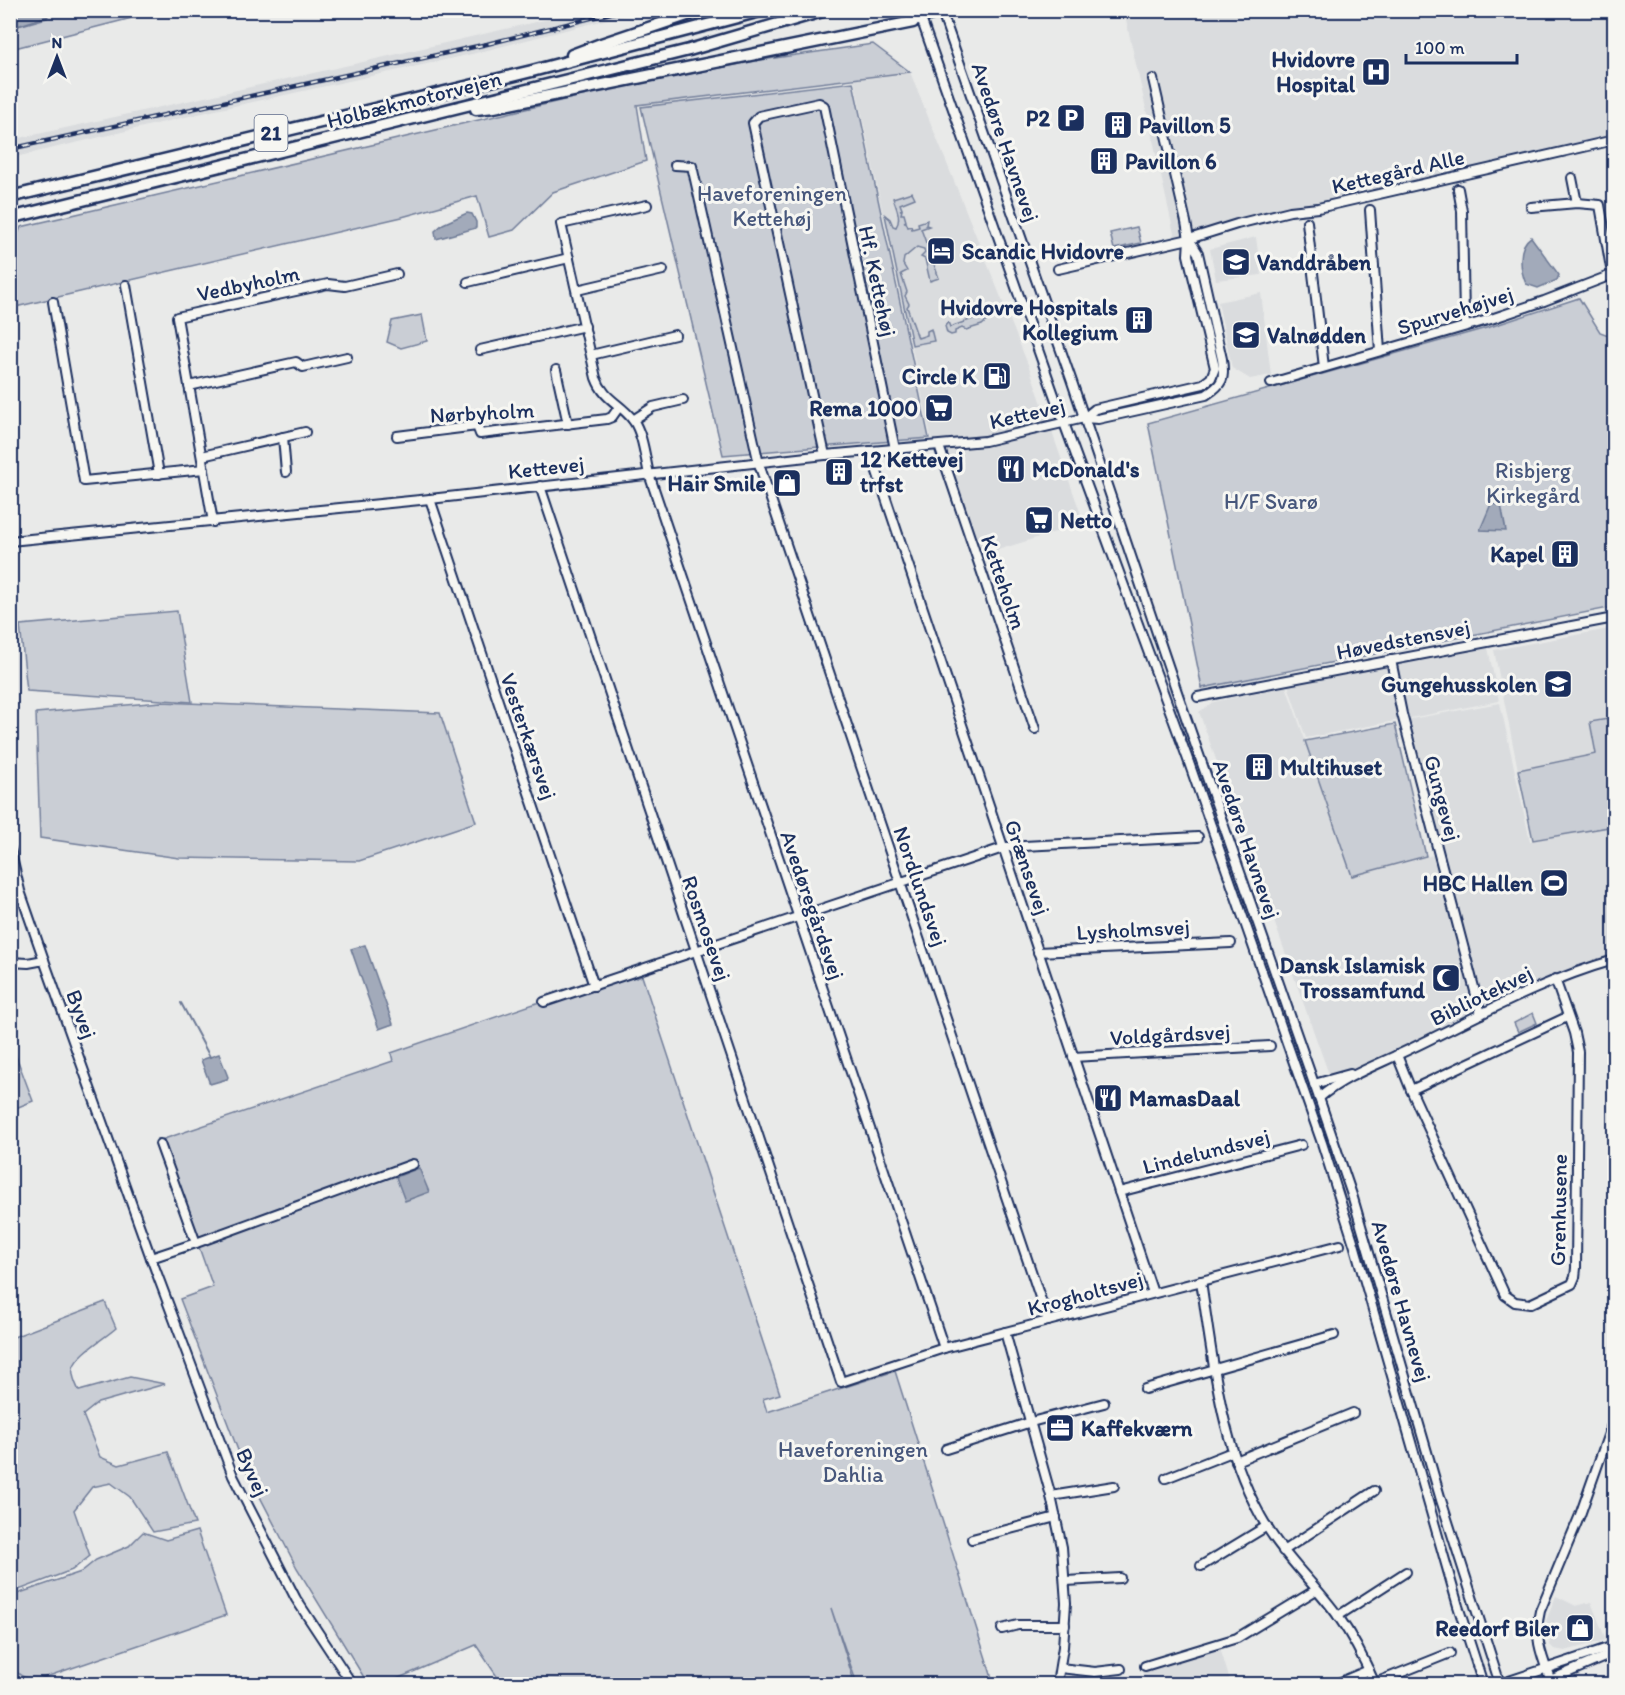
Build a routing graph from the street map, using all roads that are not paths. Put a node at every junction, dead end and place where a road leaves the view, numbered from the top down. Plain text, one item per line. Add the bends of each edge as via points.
1 (702, 10) edge
2 (764, 10) edge
3 (826, 10) edge
4 (918, 10) edge
5 (941, 11) edge
6 (917, 20) junction
7 (532, 71) junction
8 (1153, 79) dead end
9 (437, 113) junction
10 (1614, 140) edge
11 (675, 165) dead end
12 (1572, 178) dead end
13 (1458, 189) dead end
14 (10, 196) edge
15 (1577, 203) junction
16 (647, 205) dead end
17 (1532, 207) dead end
18 (1370, 210) dead end
19 (10, 218) edge
20 (1307, 222) dead end
21 (1189, 239) junction
22 (569, 258) junction
23 (1058, 268) dead end
24 (663, 270) dead end
25 (397, 274) dead end
26 (1613, 274) edge
27 (468, 282) dead end
28 (126, 285) dead end
29 (577, 290) junction
30 (53, 302) dead end
31 (585, 326) junction
32 (1466, 326) junction
33 (675, 335) dead end
34 (480, 350) dead end
35 (1380, 351) junction
36 (591, 355) junction
37 (347, 357) dead end
38 (1324, 367) junction
39 (556, 370) dead end
40 (1270, 383) dead end
41 (189, 386) junction
42 (683, 400) dead end
43 (619, 407) junction
44 (1084, 418) junction
45 (633, 420) junction
46 (1064, 423) junction
47 (568, 424) junction
48 (305, 432) dead end
49 (397, 436) dead end
50 (283, 437) junction
51 (939, 446) junction
52 (895, 449) junction
53 (870, 451) junction
54 (825, 455) junction
55 (202, 456) junction
56 (759, 464) junction
57 (204, 469) junction
58 (286, 472) dead end
59 (159, 474) junction
60 (649, 474) junction
61 (540, 486) junction
62 (430, 499) junction
63 (213, 522) junction
64 (10, 541) edge
65 (1614, 618) edge
66 (1390, 660) junction
67 (1198, 697) dead end
68 (1035, 729) dead end
69 (1198, 837) dead end
70 (1003, 848) junction
71 (10, 849) edge
72 (900, 883) junction
73 (799, 918) junction
74 (1231, 943) dead end
75 (696, 952) junction
76 (1038, 952) junction
77 (44, 960) junction
78 (1614, 960) edge
79 (10, 962) edge
80 (1555, 980) junction
81 (594, 986) junction
82 (544, 1002) dead end
83 (1481, 1014) junction
84 (1568, 1017) junction
85 (1270, 1046) dead end
86 (1397, 1055) junction
87 (1073, 1057) junction
88 (1365, 1069) junction
89 (1314, 1084) junction
90 (1411, 1090) junction
91 (1319, 1098) junction
92 (160, 1144) dead end
93 (1302, 1144) dead end
94 (413, 1164) dead end
95 (1119, 1192) junction
96 (196, 1243) junction
97 (1340, 1245) dead end
98 (151, 1258) junction
99 (1201, 1281) junction
100 (1153, 1293) junction
101 (1048, 1321) junction
102 (1005, 1332) junction
103 (1334, 1335) dead end
104 (944, 1348) junction
105 (1214, 1369) junction
106 (841, 1382) joint
107 (1145, 1389) dead end
108 (1104, 1403) dead end
109 (1353, 1413) dead end
110 (1614, 1419) edge
111 (1030, 1422) junction
112 (1613, 1430) edge
113 (946, 1449) dead end
114 (1232, 1452) junction
115 (1236, 1461) junction
116 (1166, 1478) dead end
117 (1114, 1486) dead end
118 (1374, 1491) dead end
119 (1051, 1496) junction
120 (1056, 1516) junction
121 (1267, 1526) junction
122 (972, 1539) dead end
123 (1284, 1551) junction
124 (1201, 1566) dead end
125 (1406, 1572) dead end
126 (1120, 1578) dead end
127 (1066, 1581) junction
128 (1316, 1590) junction
129 (1338, 1616) junction
130 (1065, 1625) junction
131 (1002, 1629) dead end
132 (1614, 1646) edge
133 (1450, 1653) dead end
134 (1614, 1653) edge
135 (1145, 1666) dead end
136 (1060, 1668) junction
137 (1122, 1669) dead end
138 (1547, 1669) junction
139 (1369, 1670) junction
140 (1552, 1683) edge
141 (352, 1684) edge
142 (1057, 1684) edge
143 (1336, 1684) edge
144 (1375, 1684) edge
145 (1483, 1684) edge
146 (1500, 1684) edge
147 (1541, 1684) edge

1 - 7 highway
2 - 7 highway, Holbækmotorvejen / 21
3 - 9 highway, Holbækmotorvejen / 21 via 690,50
4 - 6 street, Avedøre Havnevej
5 - 6 street, Avedøre Havnevej
5 - 44 street, Avedøre Havnevej
6 - 9 highway via 494,107
6 - 46 street, Avedøre Havnevej
7 - 14 highway, Holbækmotorvejen / 21
8 - 21 street
9 - 19 highway, Holbækmotorvejen / 21
10 - 21 street, Kettegård Alle via 1328,206 1290,211
11 - 56 street via 692,166
12 - 15 street
13 - 32 street
15 - 17 street, Spurvehøjvej
15 - 26 street, Spurvehøjvej via 1600,205
16 - 22 street via 561,224
18 - 35 street
20 - 38 street
21 - 23 street, Kettegård Alle
21 - 44 street via 1198,253 1222,359 1221,382 1206,395 1098,419
22 - 27 street
22 - 29 street
24 - 29 street
25 - 41 street, Vedbyholm via 345,286 328,284 177,317
26 - 32 street, Spurvehøjvej
28 - 59 street
29 - 31 street
30 - 59 street via 84,481
31 - 34 street
31 - 36 street
32 - 35 street, Spurvehøjvej
33 - 36 street
35 - 38 street, Spurvehøjvej
36 - 43 street via 599,386
37 - 41 street via 303,367 296,362
38 - 40 street, Spurvehøjvej
39 - 47 street, Nørbyholm
41 - 55 street, Vedbyholm
42 - 45 street via 653,407
43 - 45 street
43 - 47 street, Nørbyholm via 607,419
44 - 46 street, Kettevej
44 - 89 street, Avedøre Havnevej
45 - 60 street, Avedøregårdsvej
46 - 51 street, Kettevej via 985,441
46 - 145 street, Avedøre Havnevej via 1322,1143
47 - 49 street, Nørbyholm via 480,434 477,426
48 - 50 street
50 - 55 street
50 - 58 street
51 - 52 street, Kettevej
51 - 68 street, Ketteholm
52 - 53 street, Kettevej
52 - 54 street, Hf. Kettehøj via 824,106 819,103 759,116 753,123
53 - 54 street, Kettevej
53 - 70 street, Grænsevej
54 - 56 street, Kettevej
55 - 57 street, Vedbyholm
56 - 60 street, Kettevej
56 - 72 street, Nordlundsvej
57 - 59 street
57 - 63 street, Vedbyholm
60 - 61 street, Kettevej
60 - 73 street, Avedøregårdsvej
61 - 62 street, Kettevej
61 - 75 street, Rosmosevej
62 - 63 street, Kettevej
62 - 81 street, Vesterkærsvej
63 - 64 street, Kettevej
65 - 66 street, Høvedstensvej
66 - 67 street, Høvedstensvej
66 - 83 street, Gungevej
69 - 70 street
70 - 72 street
70 - 76 street, Grænsevej
71 - 77 street, Byvej
72 - 73 street
72 - 101 street, Nordlundsvej
73 - 75 street
73 - 104 street, Avedøregårdsvej
74 - 76 street, Lysholmsvej
75 - 81 street
75 - 106 street, Rosmosevej
76 - 87 street, Grænsevej
77 - 79 street
77 - 98 street, Byvej
78 - 80 street, Bibliotekvej
80 - 83 street, Bibliotekvej
80 - 84 street, Grenhusene
81 - 82 street
83 - 86 street, Bibliotekvej
84 - 90 street
84 - 90 street, Grenhusene via 1578,1052 1575,1277 1572,1284 1530,1304 1515,1302 1505,1295
85 - 87 street, Voldgårdsvej
86 - 88 street, Bibliotekvej
86 - 90 street, Grenhusene
87 - 95 street, Grænsevej
88 - 89 street, Bibliotekvej
88 - 91 street, Bibliotekvej
89 - 91 street, Avedøre Havnevej
91 - 146 street, Avedøre Havnevej
92 - 96 street
93 - 95 street, Lindelundsvej
94 - 96 street
95 - 100 street, Grænsevej
96 - 98 street
97 - 99 street, Krogholtsvej
98 - 141 street, Byvej via 233,1476 296,1599
99 - 100 street, Krogholtsvej
99 - 105 street
100 - 101 street, Krogholtsvej
101 - 102 street, Krogholtsvej
102 - 104 street, Krogholtsvej
102 - 111 street
103 - 105 street
104 - 106 street, Krogholtsvej
105 - 107 street
105 - 114 street
108 - 111 street
109 - 115 street
110 - 112 street
111 - 113 street
111 - 119 street
112 - 138 street via 1540,1611 1536,1637
114 - 115 street
114 - 116 street
115 - 121 street
117 - 119 street
118 - 123 street
119 - 120 street
120 - 122 street
120 - 127 street
121 - 123 street
121 - 124 street
123 - 128 street
125 - 129 street
126 - 127 street
127 - 130 street
128 - 129 street
128 - 135 street via 1237,1638
129 - 139 street
130 - 131 street
130 - 136 street
132 - 138 street
133 - 144 street
134 - 140 street
136 - 137 street via 1095,1672
136 - 142 street
138 - 140 street
138 - 146 street
139 - 143 street
139 - 144 street
140 - 147 street

